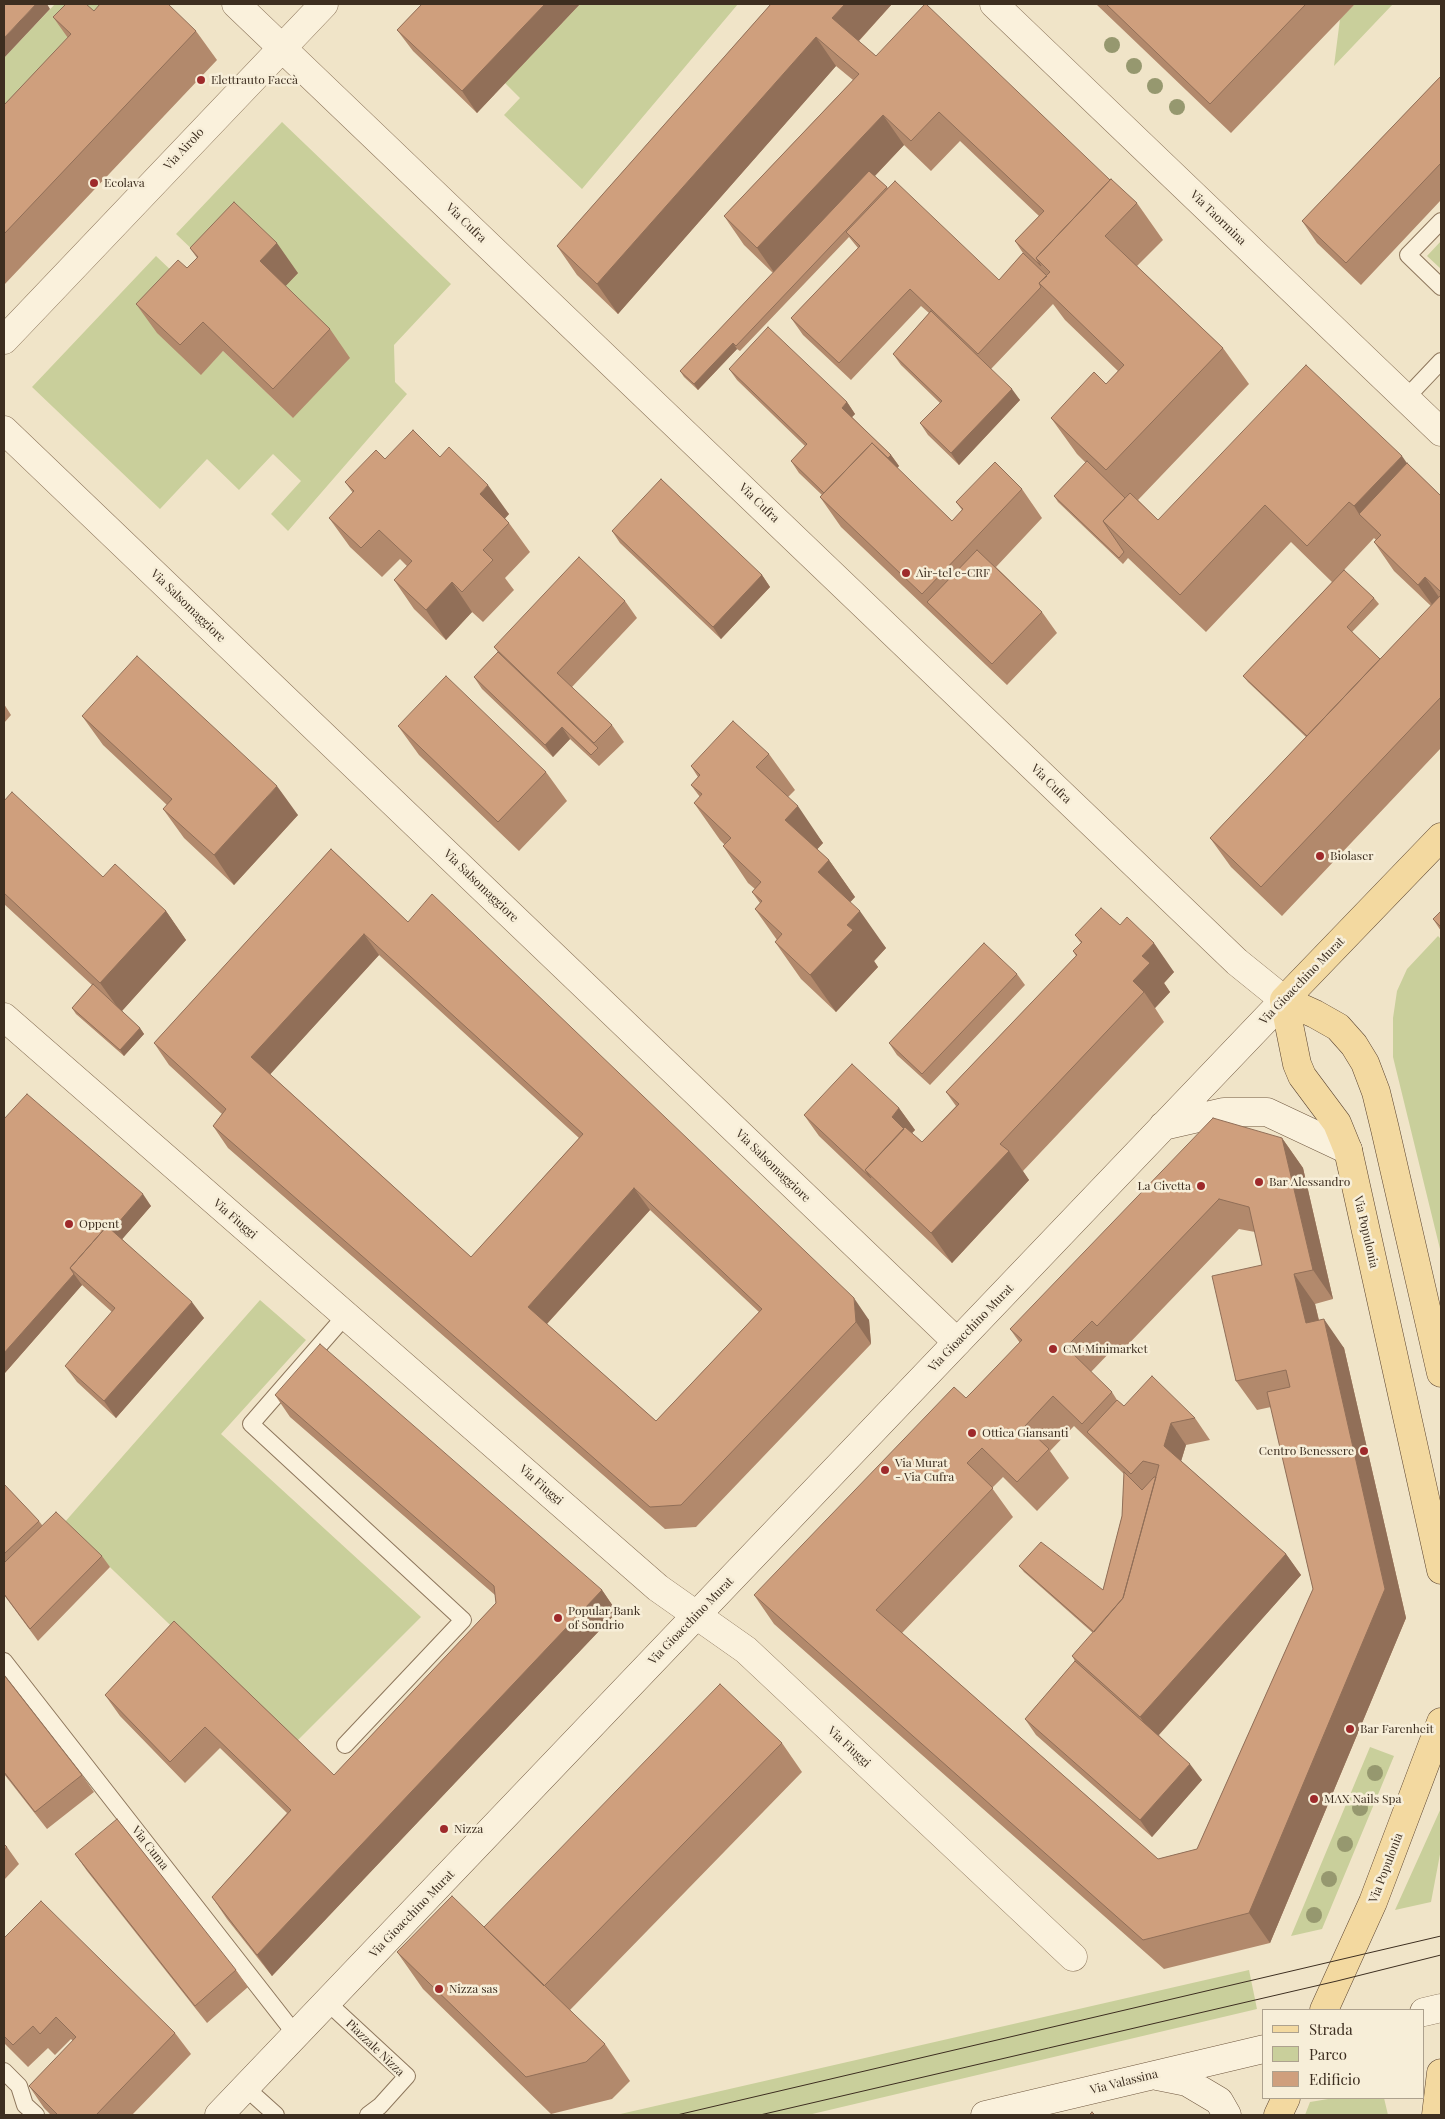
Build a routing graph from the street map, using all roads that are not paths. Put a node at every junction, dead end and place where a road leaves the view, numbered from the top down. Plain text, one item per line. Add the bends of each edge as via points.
1 (236, 4) edge
2 (324, 4) edge
3 (994, 4) edge
4 (282, 48) junction
5 (1441, 221) edge
6 (1441, 287) edge
7 (4, 340) edge
8 (1441, 361) edge
9 (1406, 398) junction
10 (4, 430) edge
11 (1441, 432) edge
12 (1441, 837) edge
13 (1284, 1000) junction
14 (4, 1017) edge
15 (1164, 1126) junction
16 (1348, 1150) junction
17 (346, 1316) junction
18 (957, 1342) junction
19 (1441, 1373) edge
20 (1441, 1570) edge
21 (696, 1615) junction
22 (4, 1661) edge
23 (1441, 1722) edge
24 (345, 1745) dead end
25 (1073, 1957) dead end
26 (327, 2002) junction
27 (1441, 2008) edge
28 (1324, 2009) edge
29 (1425, 2012) edge
30 (296, 2035) junction
31 (1262, 2049) edge
32 (4, 2071) edge
33 (1441, 2073) edge
34 (1151, 2075) junction
35 (246, 2088) junction
36 (1286, 2099) edge
37 (36, 2115) edge
38 (219, 2115) edge
39 (276, 2115) edge
40 (368, 2115) edge
41 (986, 2115) edge
42 (1227, 2115) edge
43 (1278, 2115) edge
44 (1436, 2115) edge

1 - 4 street, Via Cufra
2 - 4 street, Via Airolo
3 - 9 street, Via Taormina
4 - 7 street, Via Airolo
4 - 13 street, Via Cufra via 1230,955
5 - 6 lane via 1408,255
8 - 9 lane
9 - 11 street, Via Taormina
10 - 18 street, Via Salsomaggiore
12 - 13 main road, Via Gioacchino Murat
13 - 15 street, Via Gioacchino Murat
13 - 16 main road, Via Populonia via 1302,1076 1337,1124
13 - 19 main road via 1338,1027 1354,1044 1367,1068 1385,1128
14 - 17 street, Via Fiuggi
15 - 16 street via 1224,1112 1268,1112
15 - 18 street, Via Gioacchino Murat
16 - 20 main road, Via Populonia
17 - 21 street, Via Fiuggi via 658,1588
17 - 24 lane via 250,1424 464,1620
18 - 21 street, Via Gioacchino Murat
21 - 25 street, Via Fiuggi via 746,1650
21 - 26 street, Via Gioacchino Murat
22 - 30 lane, Via Cuma
23 - 28 main road, Via Populonia via 1373,1902
26 - 30 street, Via Gioacchino Murat
26 - 40 lane, Piazzale Nizza via 407,2076
27 - 29 street
30 - 35 street, Via Gioacchino Murat
31 - 34 street, Via Valassina
32 - 37 lane via 20,2086 25,2105
33 - 44 main road
34 - 41 street, Via Valassina
34 - 42 street via 1187,2082 1219,2101
35 - 38 street, Via Gioacchino Murat
35 - 39 lane
36 - 43 main road

